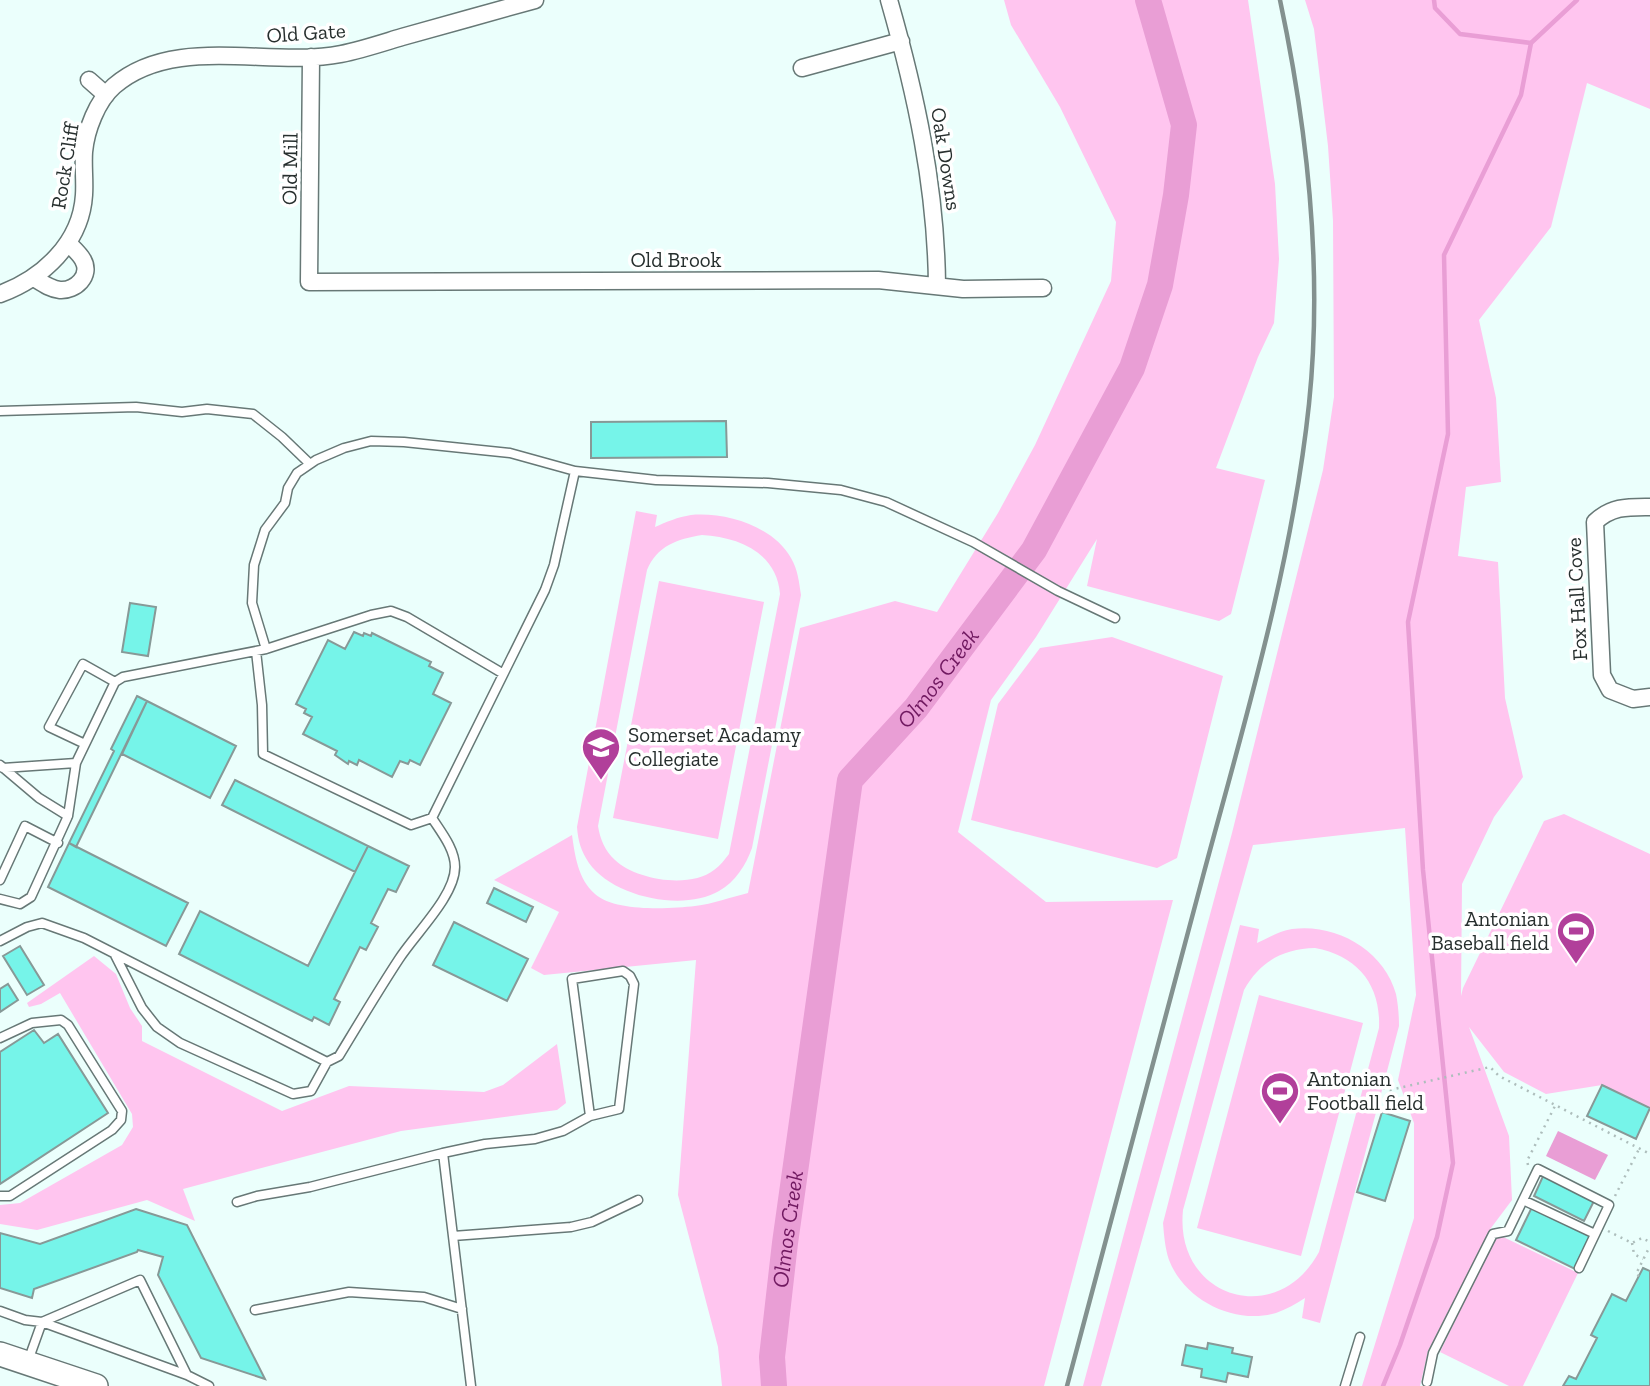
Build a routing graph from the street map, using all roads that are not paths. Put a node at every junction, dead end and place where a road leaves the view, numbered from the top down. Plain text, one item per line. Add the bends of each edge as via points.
1 (535, 0) edge
2 (890, 0) edge
3 (901, 41) junction
4 (311, 57) junction
5 (802, 68) dead end
6 (89, 80) dead end
7 (106, 95) junction
8 (68, 243) junction
9 (34, 278) junction
10 (309, 282) joint
11 (937, 285) junction
12 (1043, 288) dead end
13 (0, 293) edge
14 (0, 411) edge
15 (310, 464) junction
16 (575, 471) junction
17 (1650, 508) edge
18 (1115, 618) dead end
19 (266, 649) junction
20 (256, 651) junction
21 (502, 673) junction
22 (115, 682) junction
23 (1650, 697) edge
24 (85, 744) junction
25 (76, 763) junction
26 (2, 767) edge
27 (68, 817) junction
28 (432, 818) junction
29 (58, 843) junction
30 (0, 880) edge
31 (0, 899) edge
32 (0, 941) edge
33 (116, 955) junction
34 (0, 1038) edge
35 (327, 1062) junction
36 (590, 1116) junction
37 (443, 1153) junction
38 (0, 1196) edge
39 (638, 1200) dead end
40 (1523, 1200) junction
41 (237, 1202) dead end
42 (1597, 1231) junction
43 (453, 1236) junction
44 (1579, 1268) dead end
45 (461, 1309) junction
46 (255, 1310) dead end
47 (0, 1311) edge
48 (42, 1321) junction
49 (1360, 1337) dead end
50 (0, 1354) edge
51 (28, 1363) junction
52 (187, 1375) junction
53 (1426, 1384) edge
54 (94, 1386) edge
55 (209, 1386) edge
56 (471, 1386) edge
57 (1345, 1386) edge
58 (1437, 1386) edge

1 - 4 street, Old Gate via 340,54
2 - 3 street, Oak Downs
3 - 5 street
3 - 11 street, Oak Downs via 932,186
4 - 7 street, Old Gate via 171,59 133,73
4 - 10 street, Old Mill
6 - 7 street
7 - 8 street, Rock Cliff via 89,130 80,218
8 - 9 street, Rock Cliff
8 - 9 street via 86,268 82,281 60,290
9 - 13 street, Rock Cliff
10 - 11 street, Old Brook via 878,280
11 - 12 street, Old Brook
14 - 15 lane via 136,407 253,414
15 - 16 lane via 371,441 510,453
15 - 19 lane via 297,473 288,488 285,503 265,530 254,565 252,603
16 - 18 lane via 841,490 886,502 973,542
16 - 21 lane via 545,590
17 - 23 street, Fox Hall Cove via 1620,507 1595,522 1602,675 1610,690 1633,699
19 - 20 lane
19 - 21 lane via 391,611
20 - 22 lane
20 - 28 lane via 263,754 411,825
21 - 28 lane
22 - 24 lane
22 - 24 lane via 83,664 49,727
24 - 25 lane
25 - 26 lane
25 - 27 lane
26 - 27 lane
27 - 29 lane
28 - 35 lane via 452,852 452,880 339,1056
29 - 30 lane via 25,826
29 - 31 lane via 31,897 20,904
32 - 33 lane via 42,923
33 - 35 lane
33 - 35 lane via 142,1007 157,1027 180,1043 293,1094 311,1091
34 - 38 lane via 33,1023 61,1020 122,1111 121,1121 112,1130 10,1196
36 - 36 lane via 572,979 622,971 634,984 619,1109
36 - 37 lane via 535,1139
37 - 41 lane
37 - 43 lane
39 - 43 lane via 571,1227
40 - 42 lane
40 - 42 lane via 1538,1169 1609,1205
40 - 53 lane via 1508,1231 1493,1234 1433,1353
42 - 44 lane
43 - 45 lane
45 - 46 lane via 424,1297 349,1292
45 - 56 lane
47 - 48 lane
48 - 51 lane
48 - 52 lane
48 - 52 lane via 140,1280
49 - 57 lane
50 - 51 main road
51 - 54 main road
52 - 55 lane
53 - 58 lane

